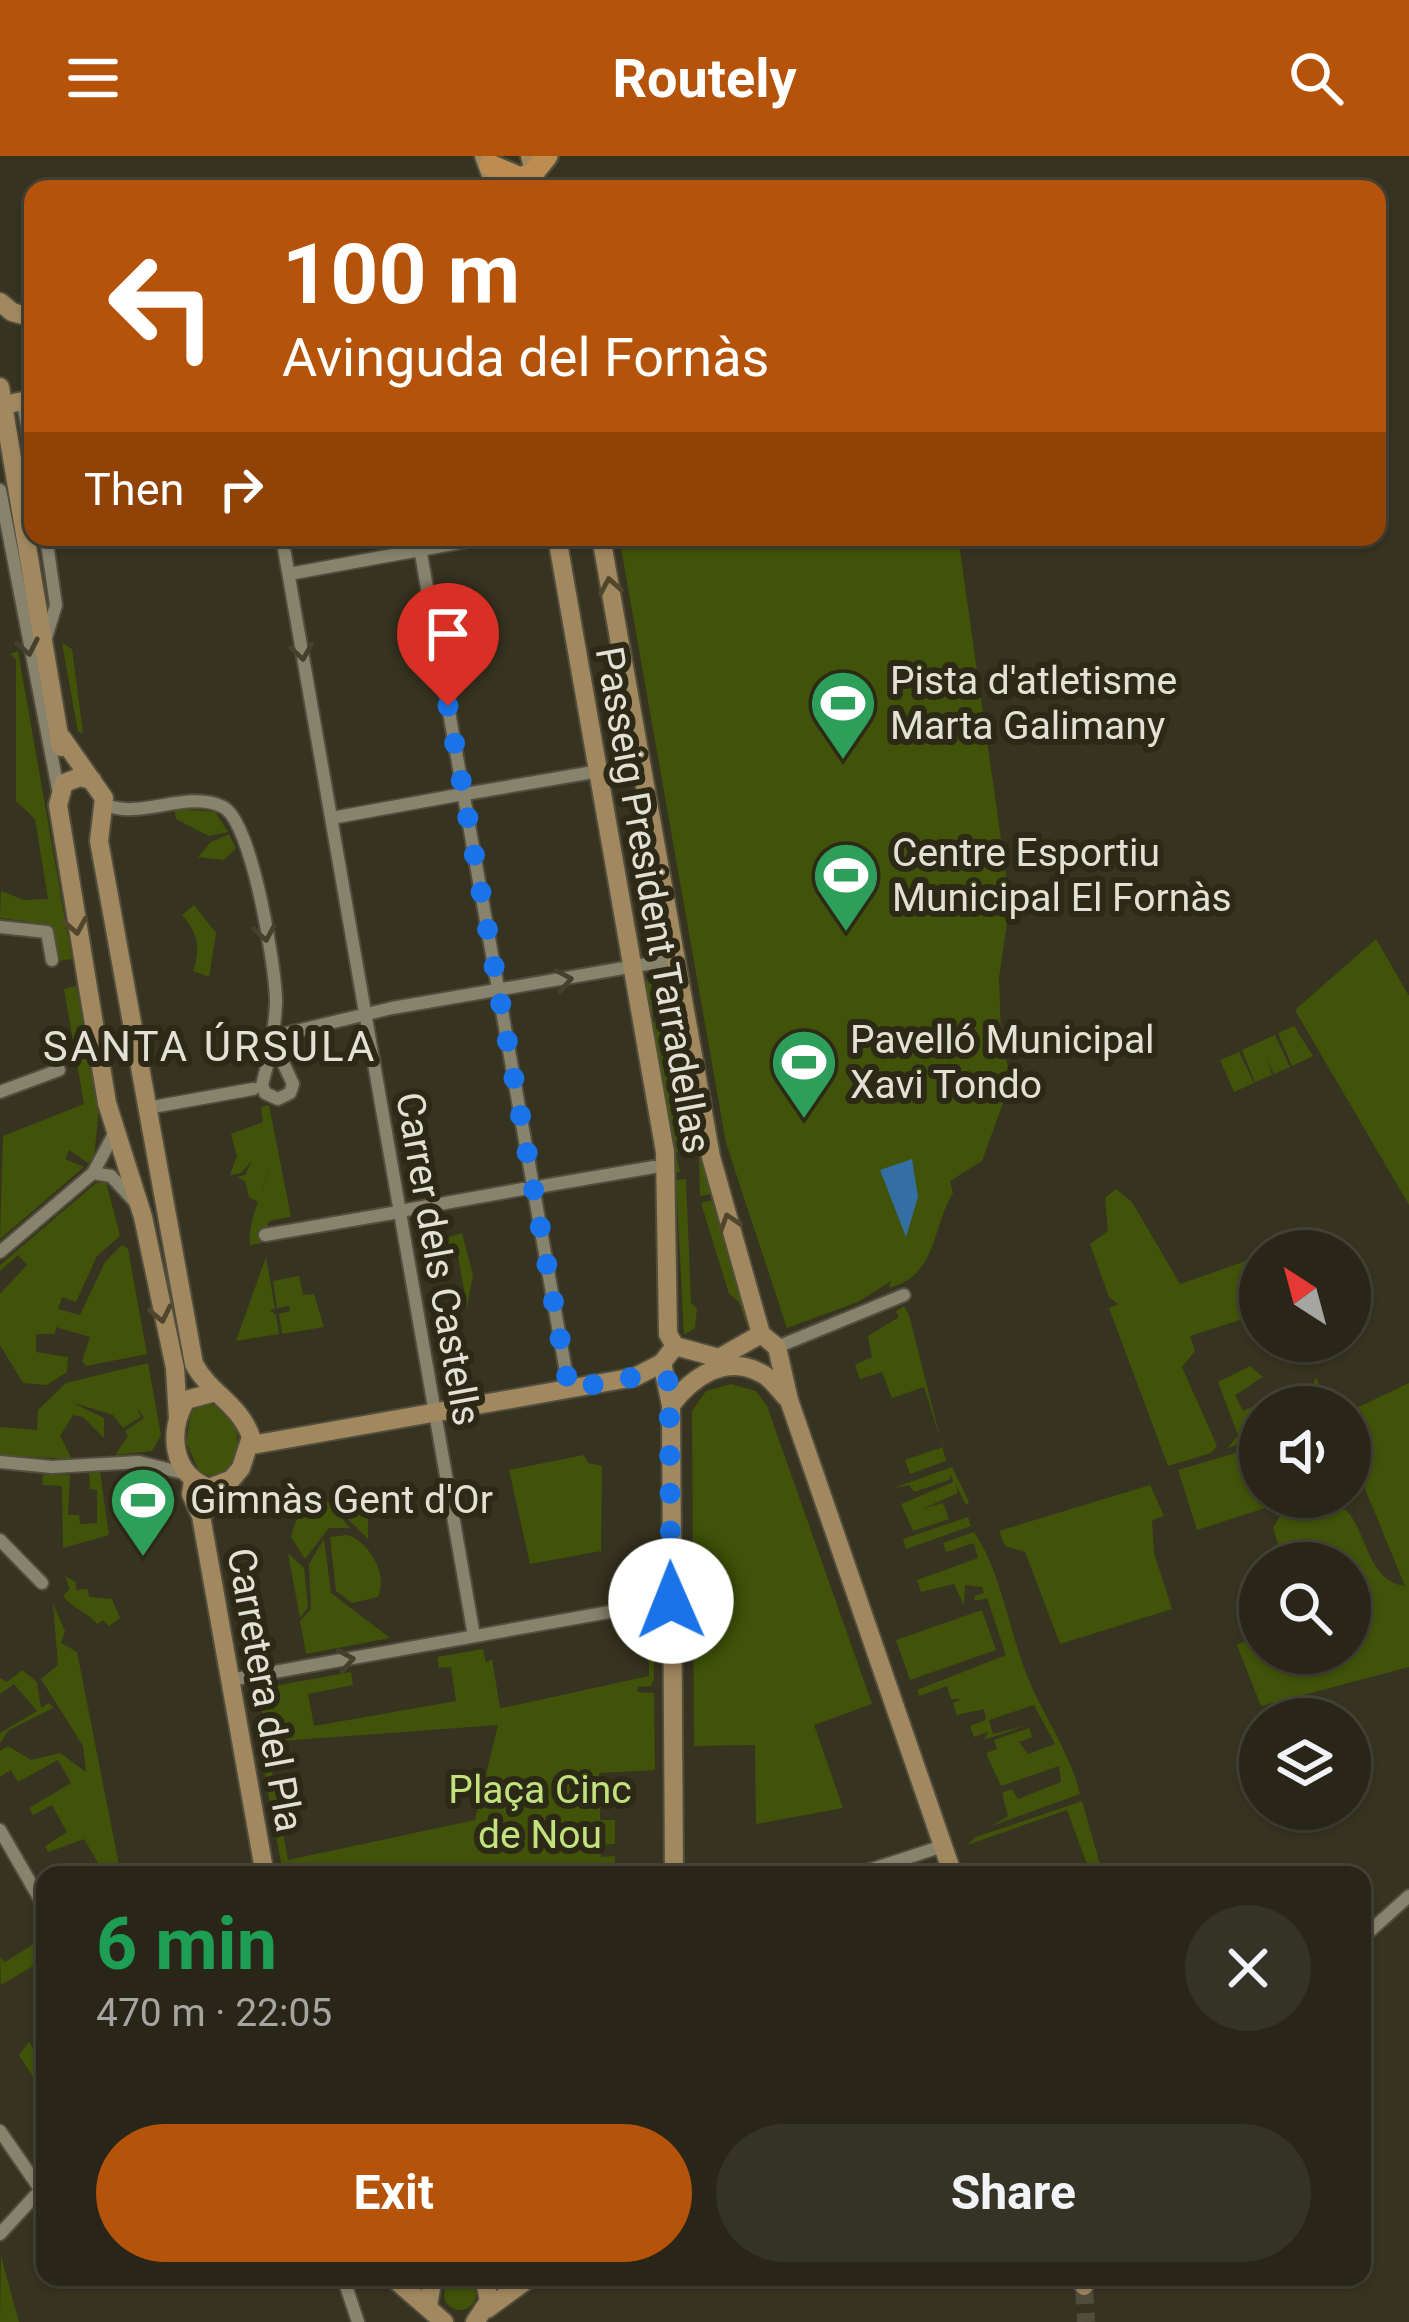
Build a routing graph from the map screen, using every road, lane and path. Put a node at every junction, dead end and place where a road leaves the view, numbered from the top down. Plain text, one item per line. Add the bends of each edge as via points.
1 (540, 170) edge
2 (498, 172) edge
3 (15, 398) edge
4 (24, 429) edge
5 (24, 471) edge
6 (0, 490) edge
7 (33, 546) edge
8 (47, 546) edge
9 (284, 546) edge
10 (410, 546) edge
11 (419, 546) edge
12 (559, 546) edge
13 (603, 546) edge
14 (289, 574) junction
15 (45, 641) junction
16 (62, 738) junction
17 (588, 773) dead end
18 (92, 779) junction
19 (60, 797) junction
20 (101, 810) junction
21 (337, 817) dead end
22 (0, 927) edge
23 (676, 959) junction
24 (52, 960) dead end
25 (633, 968) junction
26 (498, 991) junction
27 (366, 1014) junction
28 (271, 1037) junction
29 (59, 1070) dead end
30 (286, 1072) junction
31 (260, 1081) junction
32 (0, 1092) edge
33 (147, 1108) junction
34 (114, 1134) junction
35 (655, 1167) dead end
36 (93, 1173) junction
37 (543, 1186) dead end
38 (523, 1190) dead end
39 (141, 1210) junction
40 (265, 1235) dead end
41 (0, 1252) edge
42 (904, 1295) dead end
43 (772, 1347) junction
44 (749, 1362) junction
45 (681, 1373) junction
46 (569, 1389) junction
47 (212, 1393) junction
48 (789, 1400) junction
49 (435, 1413) junction
50 (178, 1419) junction
51 (175, 1444) junction
52 (252, 1445) junction
53 (0, 1462) edge
54 (152, 1463) junction
55 (190, 1477) junction
56 (231, 1479) junction
57 (201, 1516) junction
58 (0, 1540) edge
59 (42, 1583) dead end
60 (671, 1601) junction
61 (474, 1636) junction
62 (230, 1680) junction
63 (0, 1830) edge
64 (944, 1846) junction
65 (263, 1866) edge
66 (674, 1866) edge
67 (882, 1866) edge
68 (950, 1866) edge
69 (36, 1892) edge
70 (1409, 1896) edge
71 (1371, 1930) edge
72 (0, 2131) edge
73 (36, 2179) edge
74 (36, 2194) edge
75 (0, 2234) edge
76 (346, 2286) edge
77 (410, 2286) edge
78 (432, 2286) edge
79 (483, 2286) edge
80 (519, 2286) edge
81 (428, 2306) junction
82 (481, 2316) edge
83 (358, 2322) edge
84 (444, 2322) edge

1 - 2 main road
3 - 4 street
3 - 5 street
6 -> 19 street
7 - 15 street
8 - 15 street via 56,605
9 - 14 street, Carrer dels Castells
10 - 14 street
11 - 26 street
12 - 25 street, Passeig President Tarradellas
23 -> 13 street, Passeig President Tarradellas
14 -> 27 street, Carrer dels Castells
15 - 16 street
16 - 18 street
16 - 19 street
17 - 21 street
18 - 19 street via 75,778
18 - 20 street via 103,793
19 - 20 street via 78,823
19 -> 34 street
20 -> 28 street via 205,802 223,807 241,830 276,998
20 - 33 street
22 - 24 street via 46,932
23 - 25 street
43 -> 23 street, Passeig President Tarradellas via 711,1157
26 -> 25 street
25 - 45 street, Passeig President Tarradellas via 665,1152 668,1334
26 - 27 street
26 - 46 street
27 - 28 street
27 - 49 street, Carrer dels Castells
28 - 30 street
28 - 31 street
29 - 32 street
30 - 31 street
30 - 31 street via 290,1093 269,1097
31 - 33 street
33 - 47 street via 190,1346
34 - 36 street
34 - 39 street
35 - 37 street
36 - 39 street via 116,1180
36 - 41 street
38 - 40 street
39 -> 50 street
42 - 43 street
43 - 44 street
43 - 44 street via 747,1338
43 - 48 street, Passeig President Tarradellas
44 - 45 street
44 - 48 street
45 - 46 street
45 - 60 street via 671,1405
46 - 49 street
47 - 50 street via 186,1400
47 - 52 street via 236,1408
48 - 64 street, Passeig President Tarradellas
49 - 52 street
49 - 61 street, Carrer dels Castells
50 - 51 street
51 - 54 street
51 - 55 street
52 - 56 street
53 - 54 street
54 - 55 street
55 - 56 street via 209,1488
55 - 57 street, Carretera del Pla
56 - 57 street
57 - 62 street, Carretera del Pla
58 - 59 street
60 - 61 street
60 - 66 street
62 -> 61 street
62 - 65 street, Carretera del Pla
63 - 69 street
64 - 67 street
64 - 68 street, Passeig President Tarradellas
70 - 71 street
72 - 73 street
74 - 75 street
76 - 83 street
77 - 81 street
78 - 81 street
79 - 82 street
80 - 82 street
81 - 84 street

